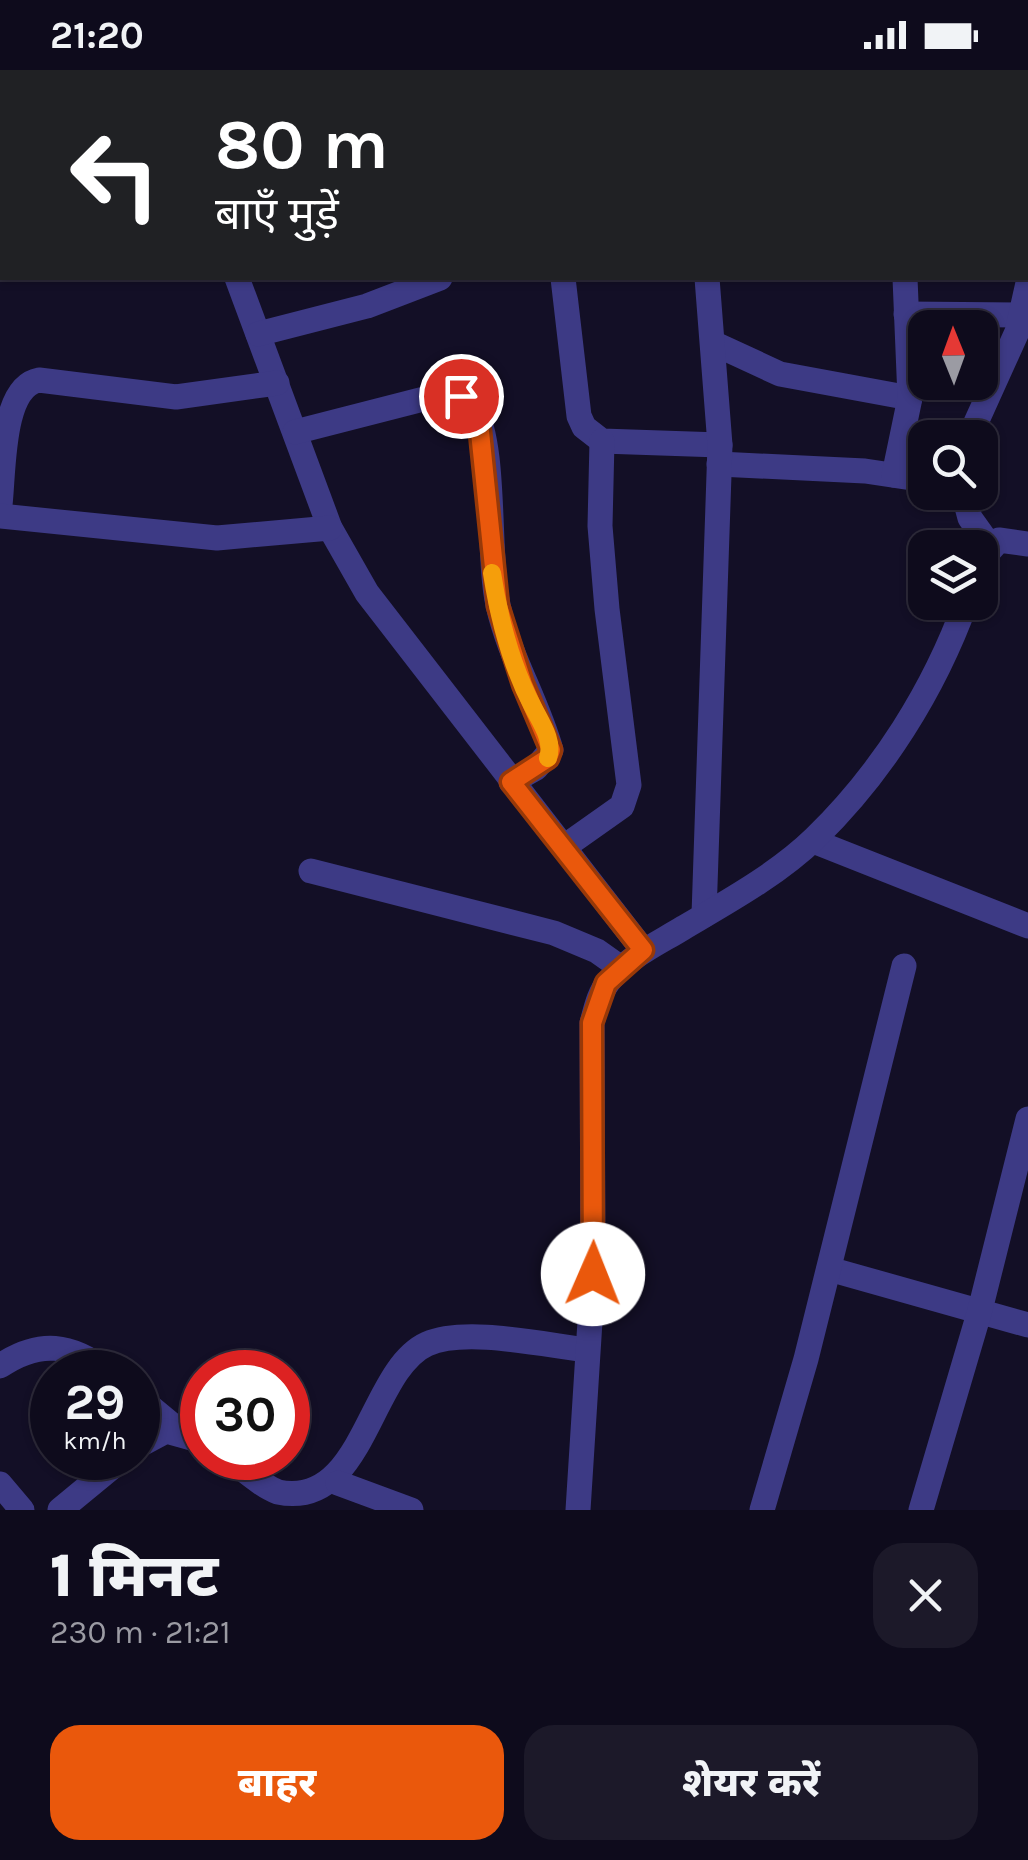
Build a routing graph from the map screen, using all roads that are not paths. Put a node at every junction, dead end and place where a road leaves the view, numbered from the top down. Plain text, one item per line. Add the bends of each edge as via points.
1 (238, 280) edge
2 (435, 280) edge
3 (563, 280) edge
4 (707, 280) edge
5 (904, 280) edge
6 (1028, 283) edge
7 (906, 314) junction
8 (1022, 315) junction
9 (258, 334) junction
10 (713, 343) junction
11 (908, 356) edge
12 (277, 383) junction
13 (908, 398) edge
14 (910, 400) edge
15 (977, 420) edge
16 (295, 432) junction
17 (602, 440) junction
18 (720, 454) junction
19 (894, 475) junction
20 (908, 477) edge
21 (0, 505) edge
22 (0, 516) edge
23 (330, 528) junction
24 (998, 542) edge
25 (1028, 544) edge
26 (958, 620) edge
27 (511, 782) junction
28 (813, 841) junction
29 (564, 847) junction
30 (311, 871) dead end
31 (704, 916) junction
32 (1028, 926) edge
33 (643, 950) junction
34 (904, 966) dead end
35 (621, 968) junction
36 (1028, 1119) edge
37 (829, 1269) junction
38 (980, 1310) junction
39 (1028, 1325) edge
40 (32, 1350) edge
41 (69, 1350) edge
42 (587, 1350) junction
43 (30, 1351) edge
44 (0, 1366) edge
45 (160, 1415) edge
46 (178, 1430) joint
47 (160, 1434) edge
48 (96, 1480) edge
49 (261, 1480) edge
50 (338, 1483) junction
51 (0, 1484) edge
52 (573, 1506) edge
53 (22, 1510) edge
54 (60, 1510) edge
55 (411, 1510) edge
56 (762, 1510) edge
57 (921, 1510) edge

1 - 9 street
2 - 9 street via 367,306
3 - 17 street via 579,416
4 - 10 street
5 - 7 street
6 - 8 street
7 - 8 street
7 - 11 street
8 - 15 street
9 - 12 street
10 - 13 street via 780,374
10 - 18 street
12 - 16 street
12 - 21 street via 176,397 27,382 11,414
14 - 19 street
16 - 23 street
16 - 27 street via 447,393 461,396 476,412 498,606 551,750
17 - 18 street
17 - 29 street via 601,542 629,785 622,806
18 - 19 street
18 - 31 street
19 - 20 street
22 - 23 street via 218,538
23 - 27 street via 367,593
24 - 25 street
26 - 28 street via 902,731
27 - 29 street
28 - 31 street
28 - 32 street
29 - 33 street
30 - 35 street via 554,933
31 - 33 street
33 - 35 street
34 - 37 street
35 - 42 street via 606,983 592,1023
36 - 38 street
37 - 38 street
37 - 56 street
38 - 39 street
38 - 57 street
40 - 41 street
42 - 50 street via 478,1338 428,1344 411,1353
42 - 52 street
43 - 44 street
45 - 46 street
46 - 47 street
48 - 54 street
49 - 50 street via 303,1498
50 - 55 street
51 - 53 street

